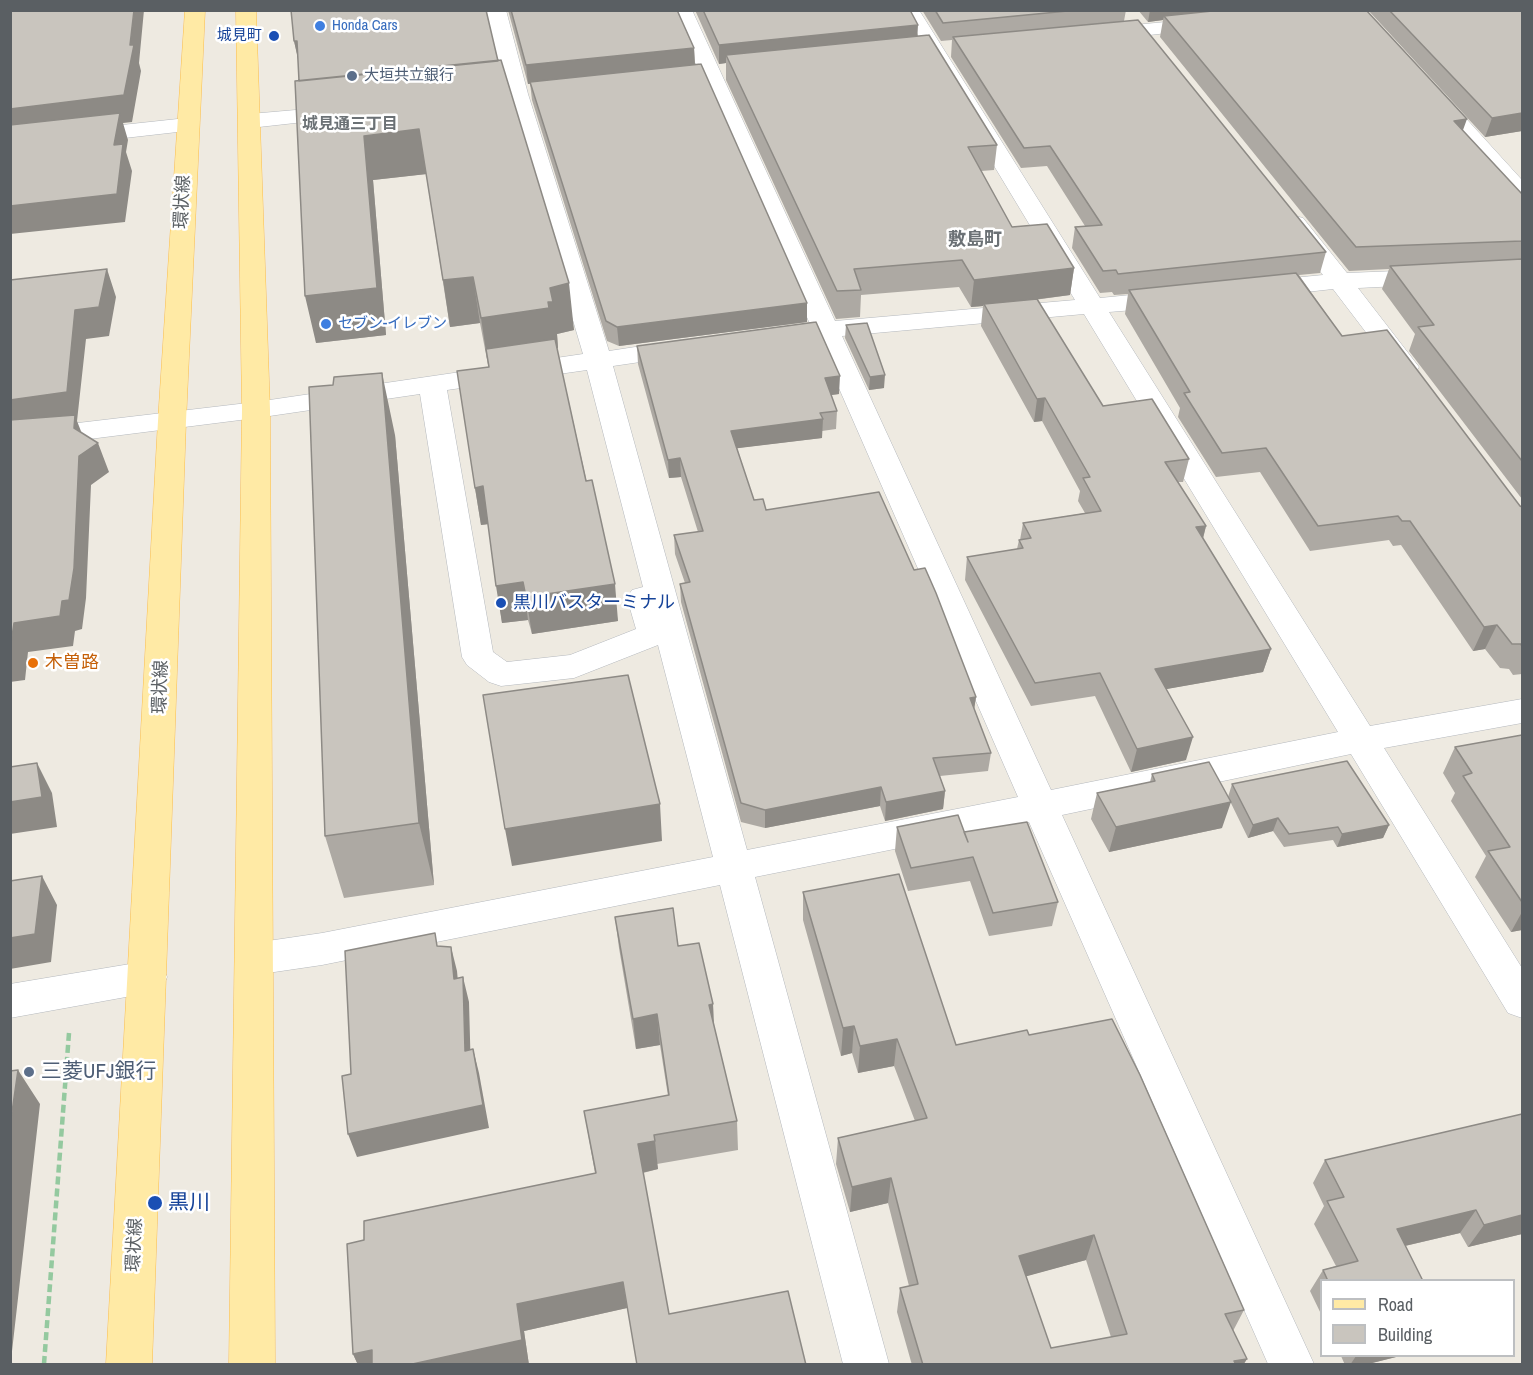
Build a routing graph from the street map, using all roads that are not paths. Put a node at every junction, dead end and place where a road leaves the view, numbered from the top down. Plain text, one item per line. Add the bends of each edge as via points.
1 (195, 10) edge
2 (246, 10) edge
3 (496, 10) edge
4 (682, 10) edge
5 (909, 10) edge
6 (1126, 10) edge
7 (1225, 23) edge
8 (1084, 35) edge
9 (1149, 39) junction
10 (1419, 81) edge
11 (540, 92) edge
12 (507, 95) junction
13 (356, 110) edge
14 (250, 121) junction
15 (187, 124) junction
16 (10, 144) edge
17 (1522, 193) edge
18 (1282, 206) edge
19 (1522, 273) edge
20 (1341, 281) junction
21 (1235, 292) edge
22 (1200, 296) edge
23 (1094, 307) junction
24 (828, 329) junction
25 (747, 339) edge
26 (701, 345) edge
27 (591, 360) junction
28 (1418, 383) edge
29 (432, 384) junction
30 (256, 410) junction
31 (172, 421) junction
32 (10, 440) edge
33 (1522, 711) edge
34 (1360, 740) junction
35 (1041, 806) junction
36 (734, 867) junction
37 (254, 959) junction
38 (148, 977) junction
39 (10, 1001) edge
40 (1522, 1001) edge
41 (129, 1365) edge
42 (252, 1365) edge
43 (866, 1365) edge
44 (1292, 1365) edge

1 - 15 main road, 環状線
2 - 14 main road
3 - 12 street
4 - 24 street
5 - 23 street
6 - 9 street
7 - 9 street
8 - 9 street
10 - 17 street
11 - 12 street
12 - 27 street
13 - 14 street
14 - 30 main road
15 - 16 street
15 - 31 main road, 環状線
18 - 20 street
19 - 20 street
20 - 21 street
20 - 28 street
22 - 23 street
23 - 24 street
23 - 34 street
24 - 25 street
24 - 35 street
26 - 27 street
27 - 29 street
27 - 29 street via 653,635 574,666 501,674 478,657
27 - 36 street
29 - 30 street
30 - 31 street
30 - 37 main road
31 - 32 street
31 - 38 main road, 環状線
33 - 34 street
34 - 35 street
34 - 40 street
35 - 36 street
35 - 44 street
36 - 37 street
36 - 43 street
37 - 42 main road
38 - 39 street
38 - 41 main road, 環状線

